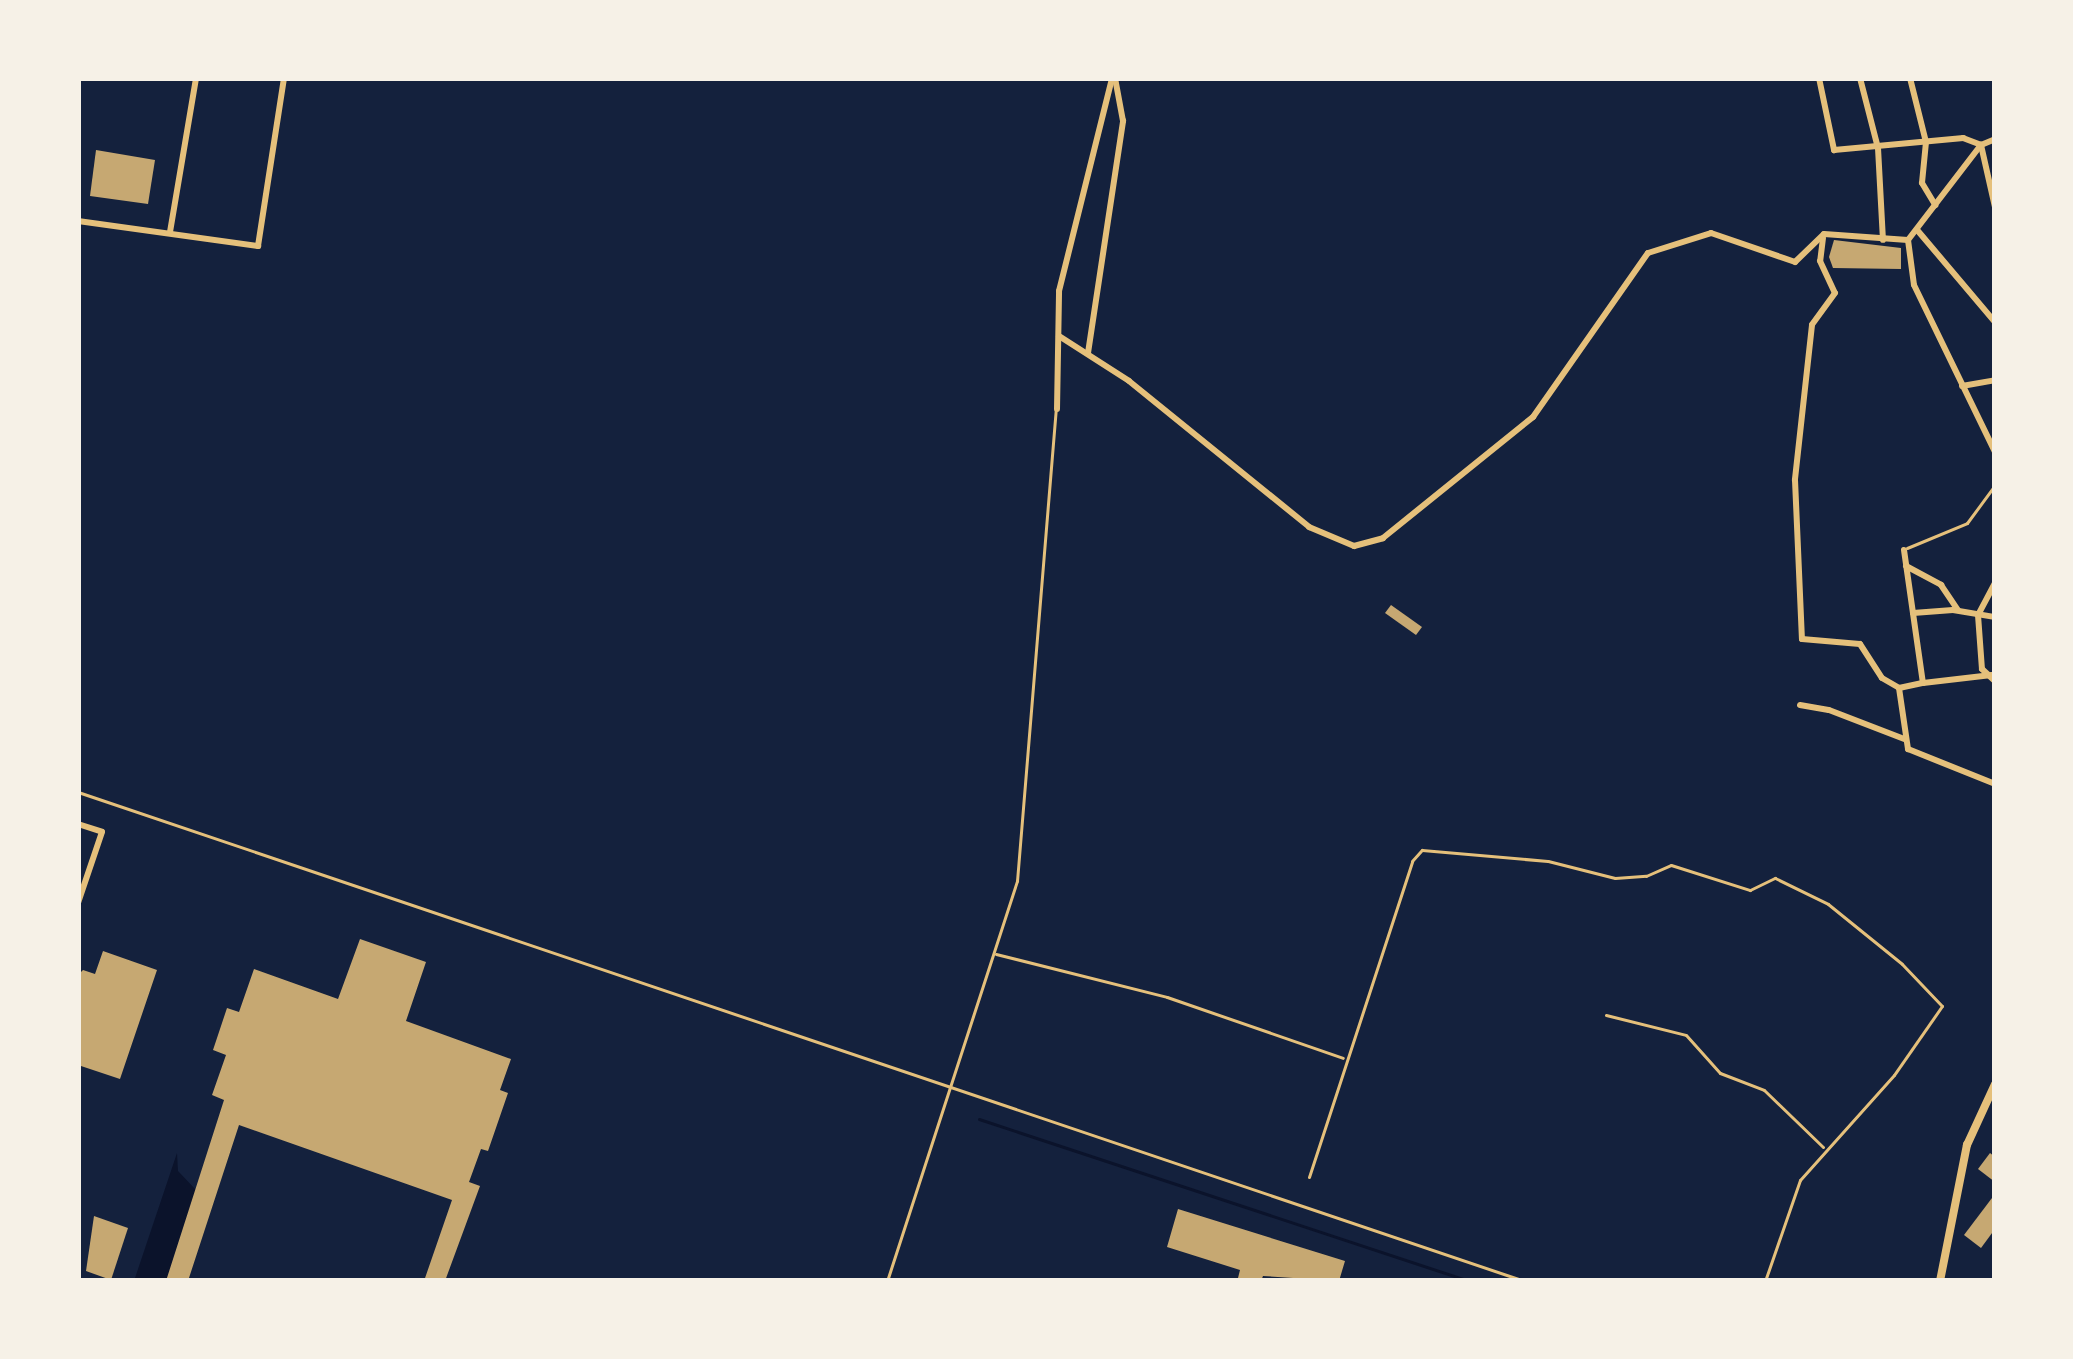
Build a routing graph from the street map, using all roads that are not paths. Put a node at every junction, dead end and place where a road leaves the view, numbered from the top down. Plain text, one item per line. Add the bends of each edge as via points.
1 (196, 78) edge
2 (284, 78) edge
3 (1114, 78) edge
4 (1819, 78) edge
5 (1860, 78) edge
6 (1910, 78) edge
7 (1995, 139) edge
8 (1926, 142) junction
9 (1981, 145) junction
10 (1878, 148) junction
11 (1936, 206) junction
12 (1995, 207) edge
13 (78, 221) edge
14 (1918, 231) junction
15 (170, 232) junction
16 (1824, 234) junction
17 (1883, 240) junction
18 (1908, 240) junction
19 (1995, 322) edge
20 (1059, 336) junction
21 (1088, 353) junction
22 (1995, 380) edge
23 (1962, 386) junction
24 (1057, 409) joint
25 (1995, 452) edge
26 (1995, 485) edge
27 (1904, 550) joint
28 (1906, 566) junction
29 (1995, 583) edge
30 (1958, 611) junction
31 (1913, 614) junction
32 (1978, 615) junction
33 (1995, 616) edge
34 (1994, 674) edge
35 (1923, 683) junction
36 (1899, 688) junction
37 (1800, 705) dead end
38 (1905, 739) junction
39 (1995, 784) edge
40 (78, 792) edge
41 (78, 824) edge
42 (78, 903) edge
43 (994, 953) junction
44 (1606, 1015) dead end
45 (1346, 1059) junction
46 (1995, 1084) edge
47 (950, 1088) junction
48 (1824, 1148) junction
49 (1310, 1177) dead end
50 (887, 1281) edge
51 (1524, 1281) edge
52 (1765, 1281) edge
53 (1940, 1281) edge

1 - 15 street
2 - 15 street via 257,246
3 - 20 street via 1059,290
3 - 21 street via 1123,121
4 - 10 street via 1834,150
5 - 10 street
6 - 8 street
7 - 9 street
8 - 9 street via 1963,138
8 - 10 street
8 - 11 street via 1922,183
9 - 11 street
9 - 12 street
10 - 17 street
11 - 14 street
13 - 15 street
14 - 18 street
14 - 19 street
16 - 17 street
16 - 21 street via 1795,262 1711,232 1648,253 1532,417 1382,538 1354,546 1309,527
16 - 36 street via 1820,261 1835,292 1812,325 1795,481 1802,639 1860,644 1882,678
17 - 18 street
18 - 23 street via 1915,285
20 - 21 street
20 - 24 street
22 - 23 street
23 - 25 street
24 - 43 lane via 1017,881
26 - 27 lane via 1967,523
27 - 28 street
28 - 30 street via 1941,585
28 - 31 street
29 - 32 street
30 - 31 street
30 - 32 street
31 - 35 street
32 - 33 street
32 - 34 street via 1982,669
34 - 35 street
35 - 36 street
36 - 38 street
37 - 38 street
38 - 39 street via 1908,749
40 - 47 lane
41 - 42 street via 102,832
43 - 45 lane via 1167,997
43 - 47 lane
44 - 48 lane via 1686,1035 1720,1073 1756,1085
45 - 48 lane via 1422,850 1548,861 1615,878 1671,865 1750,890 1775,878 1828,904 1942,1006
45 - 49 lane
46 - 53 street via 1967,1145
47 - 50 lane
47 - 51 lane
48 - 52 lane via 1800,1180

